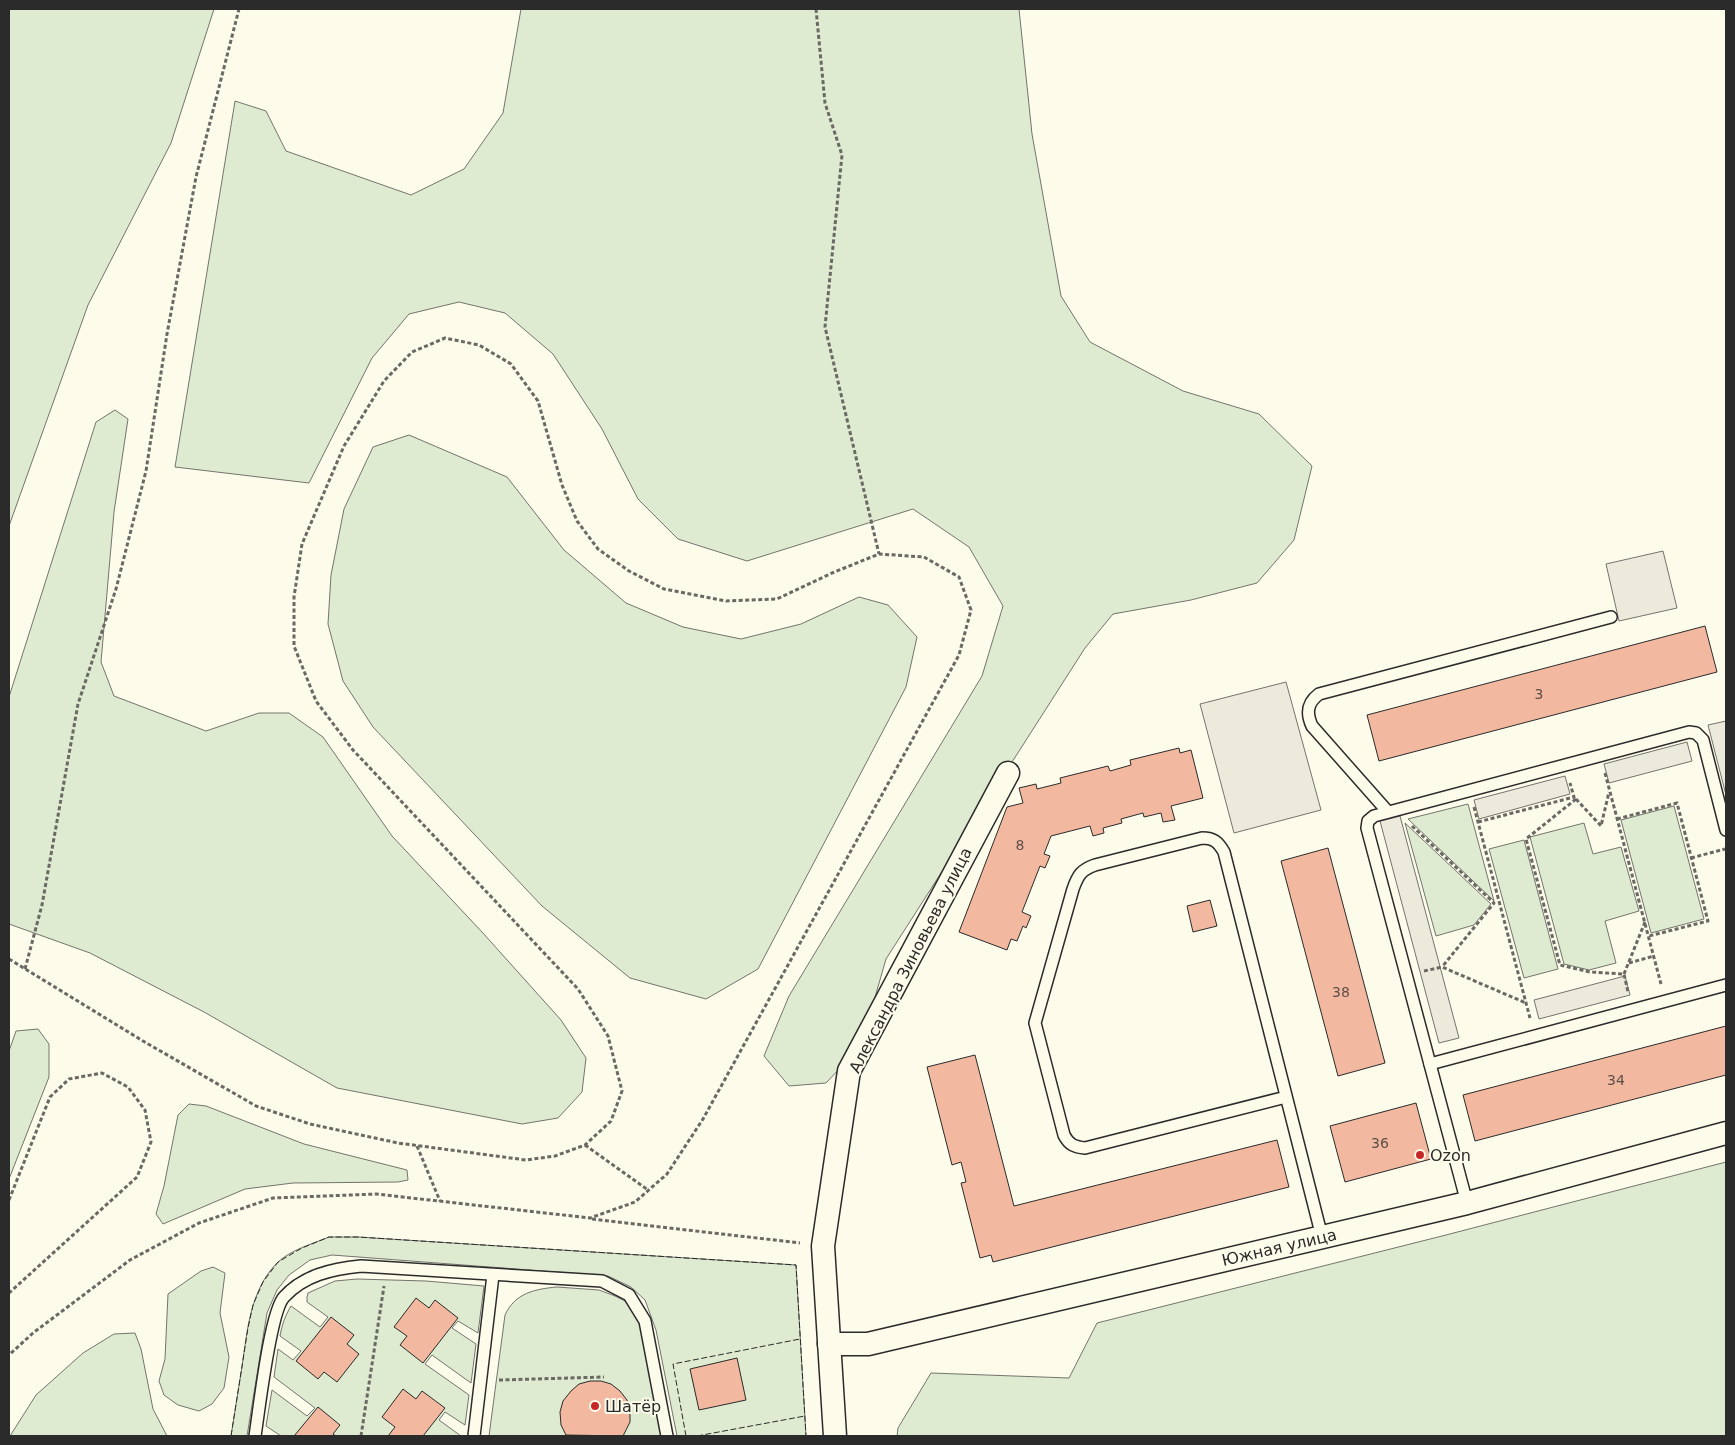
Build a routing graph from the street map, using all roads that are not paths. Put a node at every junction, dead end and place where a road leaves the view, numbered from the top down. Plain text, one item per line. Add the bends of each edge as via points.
1 (1611, 617) dead end
2 (1008, 772) dead end
3 (1388, 812) junction
4 (1726, 830) edge
5 (1726, 986) edge
6 (1430, 1064) junction
7 (1286, 1097) junction
8 (1726, 1134) edge
9 (1467, 1203) junction
10 (1322, 1237) junction
11 (493, 1275) junction
12 (829, 1344) junction
13 (255, 1436) edge
14 (474, 1436) edge
15 (667, 1436) edge
16 (835, 1436) edge

1 - 3 lane via 1318,694 1312,699 1308,717 1312,726
2 - 12 street, Александра Зиновьева улица via 849,1071 823,1246
3 - 4 lane via 1689,732 1703,740
3 - 6 lane via 1368,820 1367,828
5 - 6 lane
6 - 9 lane
7 - 7 lane via 1224,852 1219,843 1202,838 1084,869 1073,889 1035,1023 1067,1142 1085,1148
7 - 10 lane
8 - 9 street, Южная улица
9 - 10 street, Южная улица
10 - 12 street, Южная улица via 868,1344
11 - 13 lane via 361,1266 333,1269 309,1278 283,1298 274,1317
11 - 14 lane
11 - 15 lane via 602,1282 629,1295 645,1321
12 - 16 street, Александра Зиновьева улица

